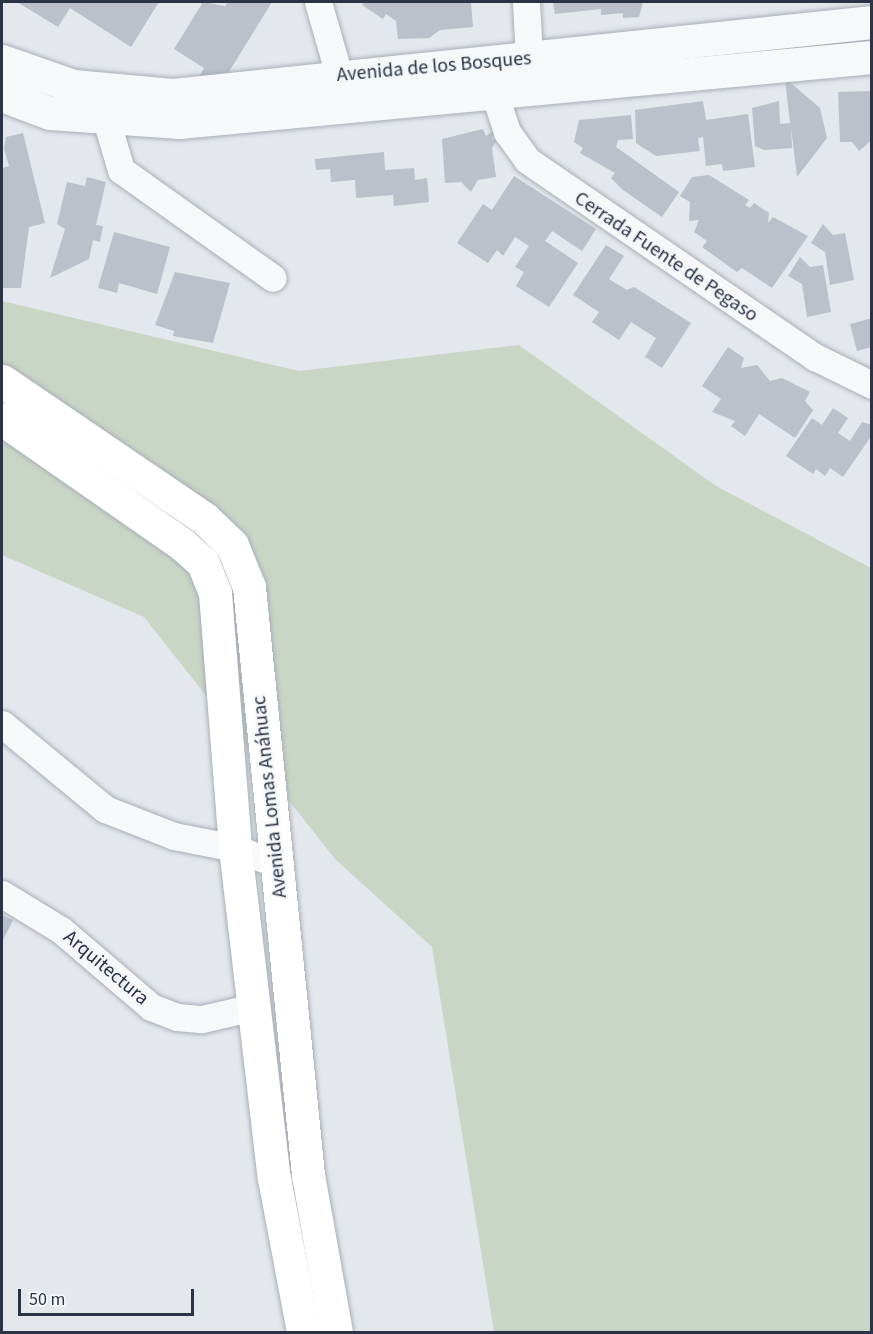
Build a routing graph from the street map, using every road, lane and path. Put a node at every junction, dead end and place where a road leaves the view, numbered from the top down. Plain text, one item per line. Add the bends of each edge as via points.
1 (318, 2) edge
2 (526, 2) edge
3 (872, 22) edge
4 (872, 57) edge
5 (529, 58) junction
6 (2, 61) edge
7 (339, 75) junction
8 (2, 95) edge
9 (495, 95) junction
10 (106, 119) junction
11 (273, 278) dead end
12 (2, 357) edge
13 (2, 381) edge
14 (872, 385) edge
15 (2, 419) edge
16 (232, 545) junction
17 (2, 724) edge
18 (235, 848) junction
19 (277, 864) junction
20 (2, 894) edge
21 (254, 1007) junction
22 (303, 1332) edge
23 (336, 1332) edge

1 - 7 street
2 - 5 street
3 - 5 street, Avenida de los Bosques
4 - 9 street, Avenida de los Bosques
5 - 7 street, Avenida de los Bosques
6 - 7 street, Avenida de los Bosques via 73,86 141,95 199,93
8 - 10 street, Avenida de los Bosques via 50,113
9 - 10 street, Avenida de los Bosques via 180,122
9 - 14 street, Cerrada Fuente de Pegaso via 507,132 527,160 815,357
10 - 11 street via 121,170
12 - 16 main road via 194,491 219,518
13 - 16 main road, Avenida Lomas Anáhuac via 205,519
15 - 18 main road, Avenida Lomas Anáhuac via 203,563 215,593
16 - 19 main road, Avenida Lomas Anáhuac via 249,587
17 - 18 street via 105,809 174,836
18 - 19 street
18 - 21 main road, Avenida Lomas Anáhuac
19 - 23 main road, Avenida Lomas Anáhuac via 308,1175
20 - 21 street, Arquitectura via 61,930 151,1007 177,1017 202,1019
21 - 22 main road, Avenida Lomas Anáhuac via 285,1254

